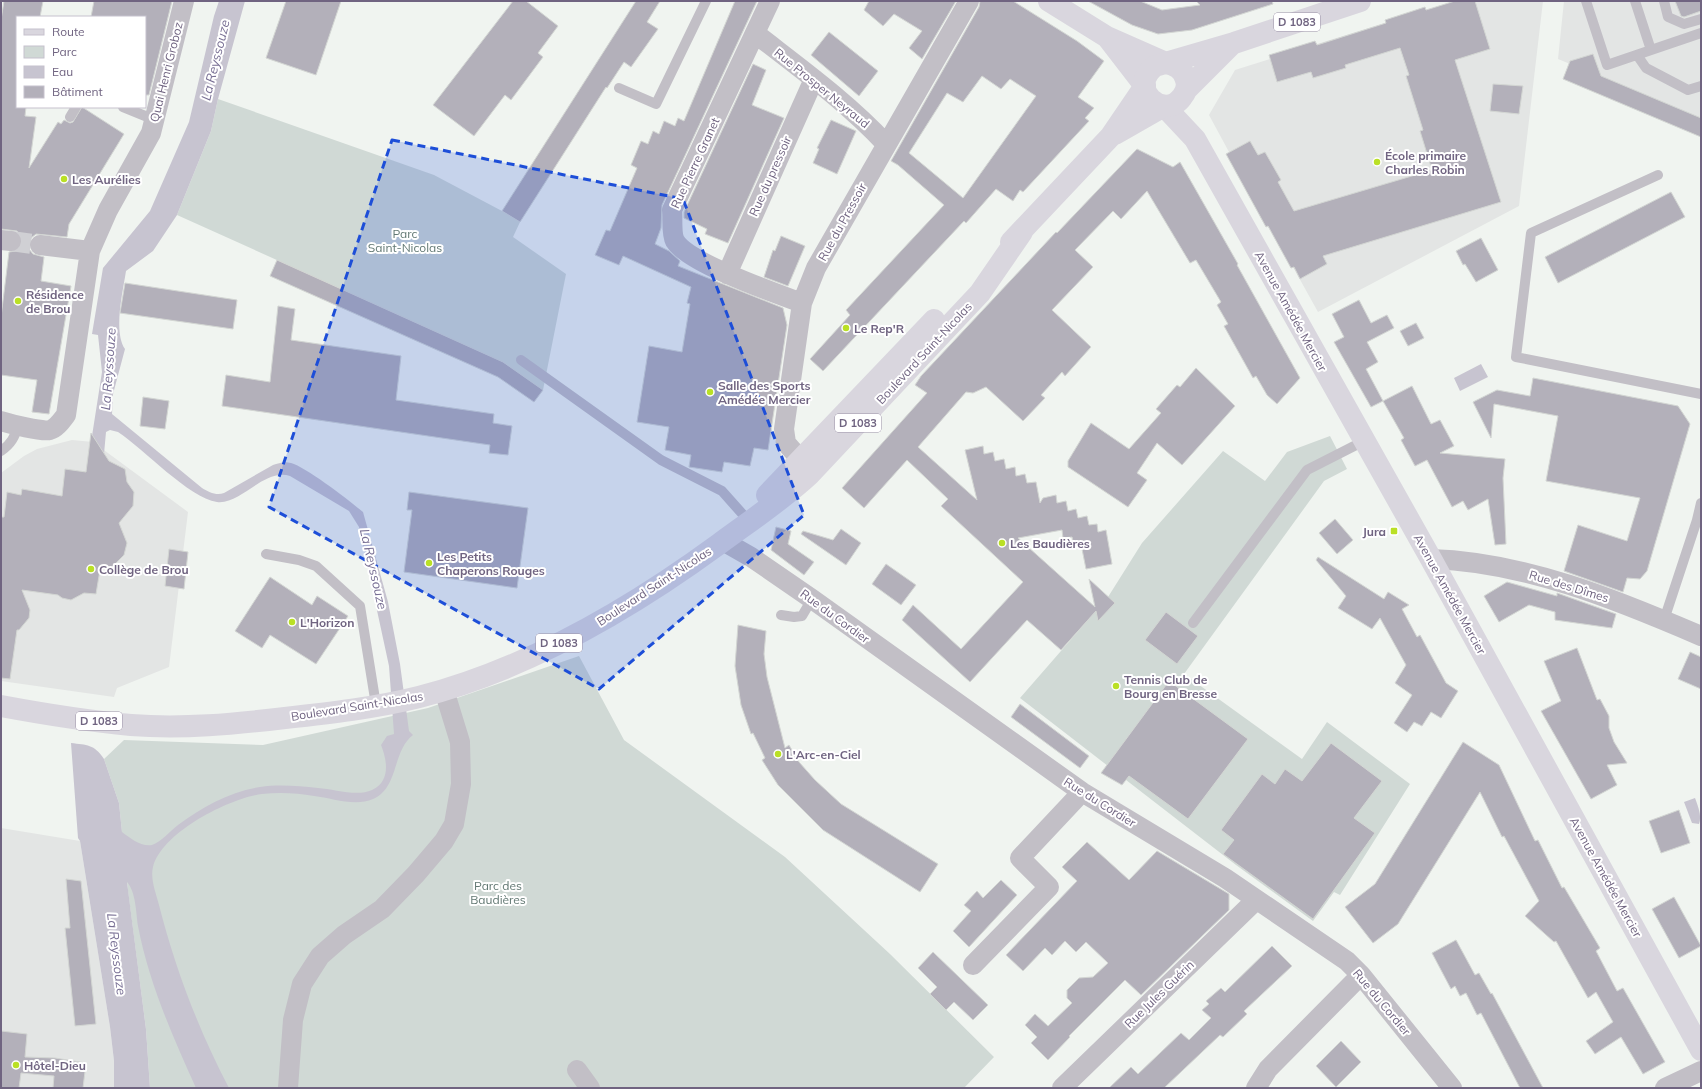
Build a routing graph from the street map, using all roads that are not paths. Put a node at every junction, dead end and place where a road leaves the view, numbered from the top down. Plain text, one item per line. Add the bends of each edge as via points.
1 (184, 1) edge
2 (706, 1) edge
3 (770, 1) edge
4 (969, 1) edge
5 (1049, 1) edge
6 (1586, 1) edge
7 (1635, 1) edge
8 (1664, 1) edge
9 (1355, 2) edge
10 (1701, 19) edge
11 (1701, 33) edge
12 (756, 34) junction
13 (1108, 37) junction
14 (1234, 43) junction
15 (1651, 50) junction
16 (1636, 55) junction
17 (1166, 63) junction
18 (814, 79) junction
19 (1145, 86) junction
20 (1701, 86) edge
21 (619, 88) dead end
22 (1186, 90) junction
23 (1164, 106) junction
24 (75, 108) edge
25 (125, 108) edge
26 (70, 117) dead end
27 (155, 120) junction
28 (1111, 136) junction
29 (1195, 139) junction
30 (886, 144) junction
31 (1658, 175) dead end
32 (1022, 232) junction
33 (40, 245) tunnel mouth
34 (90, 251) junction
35 (727, 274) junction
36 (802, 303) junction
37 (522, 360) dead end
38 (1701, 394) edge
39 (7, 423) edge
40 (1364, 441) junction
41 (1, 451) edge
42 (801, 460) junction
43 (1701, 503) edge
44 (746, 518) junction
45 (1699, 519) edge
46 (723, 541) junction
47 (266, 554) dead end
48 (1431, 559) junction
49 (812, 599) junction
50 (782, 615) dead end
51 (1664, 620) junction
52 (1193, 623) dead end
53 (1701, 636) edge
54 (444, 690) junction
55 (376, 705) junction
56 (6, 710) edge
57 (1082, 792) junction
58 (1256, 900) junction
59 (973, 965) dead end
60 (1361, 975) junction
61 (1701, 1050) edge
62 (577, 1070) dead end
63 (1701, 1071) edge
64 (288, 1088) edge
65 (590, 1088) edge
66 (1062, 1088) edge
67 (1256, 1088) edge
68 (1452, 1088) edge
69 (1665, 1088) edge

1 - 27 street, Quai Henri Groboz
2 - 21 lane via 656,104
3 - 12 street, Rue Pierre Granet
4 - 30 street, Rue du Pressoir
5 - 13 main road
6 - 16 lane via 1606,65
7 - 15 lane
8 - 10 lane via 1668,17 1684,24
9 - 14 main road, D 1083
11 - 15 lane
12 - 18 street, Rue Prosper Neyraud
12 - 35 street, Rue Pierre Granet via 672,210 674,240 695,257
13 - 17 main road
13 - 19 main road
14 - 17 main road, D 1083
14 - 22 main road, D 1083
15 - 16 lane
16 - 20 lane via 1646,68 1688,90
17 - 19 main road, D 1083 via 1151,69 1145,79
17 - 22 main road via 1183,71 1187,82
18 - 30 street, Rue Prosper Neyraud via 870,126
18 - 35 street, Rue du pressoir
19 - 23 main road via 1149,98
19 - 28 main road, D 1083
22 - 23 main road, D 1083 via 1176,103
22 - 29 main road
23 - 28 main road, D 1083
23 - 29 main road
24 - 26 lane
25 - 27 lane
27 - 34 street, Quai Henri Groboz via 151,132 108,210
28 - 32 main road, Boulevard Saint-Nicolas / D 1083
29 - 40 main road, Avenue Amédée Mercier
30 - 36 street, Rue du Pressoir via 816,268
31 - 38 lane via 1531,233 1516,357
32 - 42 main road, Boulevard Saint-Nicolas / D 1083 via 973,279
32 - 46 main road, Boulevard Saint-Nicolas / D 1083 via 980,293 809,475 785,497
33 - 34 street
34 - 39 street, Quai Henri Groboz via 66,415 58,426 50,430
35 - 36 street, Rue Pierre Granet
36 - 42 street, Rue du Pressoir via 784,429 786,443
37 - 44 lane via 661,460 722,491
39 - 41 lane via 14,437
40 - 48 main road, Avenue Amédée Mercier
40 - 52 lane via 1307,470
42 - 44 main road, Boulevard Saint-Nicolas / D 1083
43 - 45 lane
44 - 46 main road, Boulevard Saint-Nicolas / D 1083
45 - 51 lane
46 - 49 street, Rue du Cordier
46 - 54 main road, Boulevard Saint-Nicolas / D 1083 via 692,564 584,631 534,655
47 - 55 lane via 300,560 316,566 360,606
48 - 51 street, Rue des Dîmes via 1512,568 1600,595
48 - 61 main road, Avenue Amédée Mercier
49 - 50 lane via 802,616 794,618
49 - 57 street, Rue du Cordier
51 - 53 street, Rue des Dîmes
54 - 55 main road, Boulevard Saint-Nicolas / D 1083
54 - 64 street via 460,742 461,784 454,824 444,841 416,874 382,909 344,934 320,956 302,984 293,1020
55 - 56 main road, Boulevard Saint-Nicolas / D 1083 via 229,725 132,725
57 - 58 street, Rue du Cordier via 1225,878
57 - 59 street via 1020,858 1049,887
58 - 60 street, Rue du Cordier via 1347,961
58 - 66 street, Rue Jules Guérin
60 - 67 street via 1268,1069
60 - 68 street, Rue du Cordier
62 - 65 street
63 - 69 street

